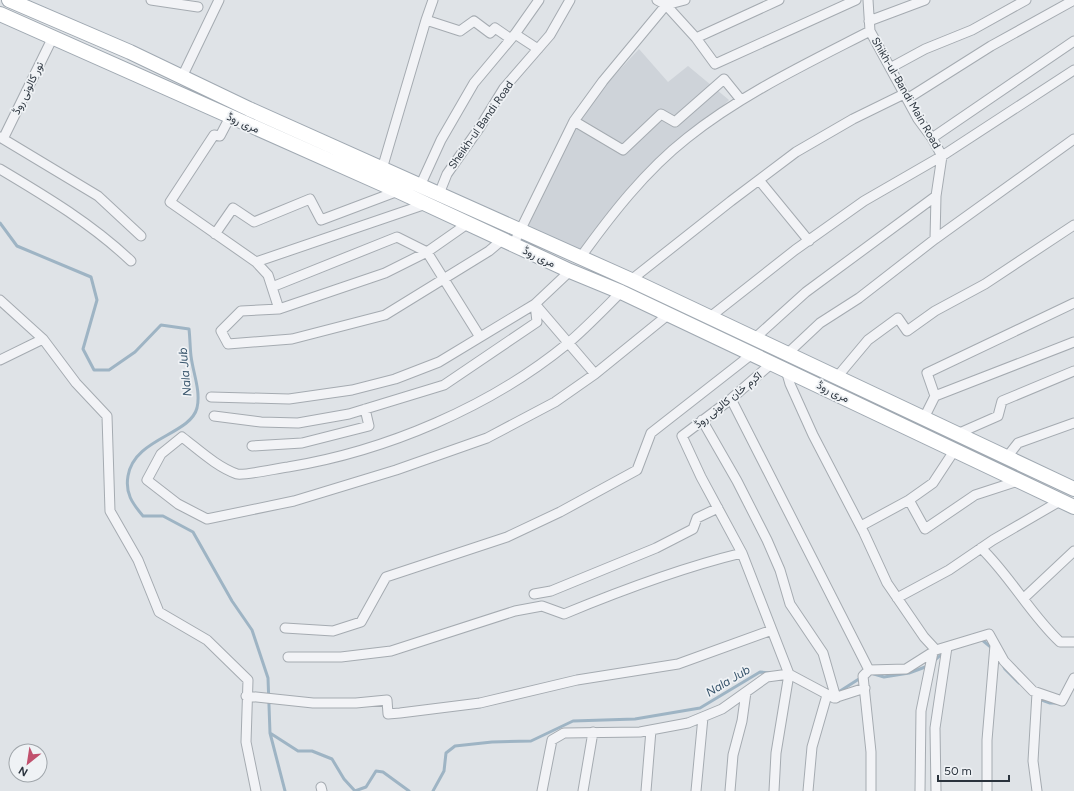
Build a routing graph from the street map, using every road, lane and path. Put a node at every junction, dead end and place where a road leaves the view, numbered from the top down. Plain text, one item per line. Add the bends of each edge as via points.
1 (9, 0) edge
2 (151, 0) edge
3 (219, 0) edge
4 (433, 0) edge
5 (539, 0) edge
6 (570, 0) edge
7 (657, 0) edge
8 (685, 0) edge
9 (779, 0) edge
10 (856, 0) edge
11 (868, 0) edge
12 (925, 0) edge
13 (1026, 0) edge
14 (1074, 0) edge
15 (666, 5) junction
16 (198, 7) dead end
17 (0, 14) edge
18 (426, 20) junction
19 (869, 20) junction
20 (870, 31) junction
21 (53, 37) junction
22 (513, 37) junction
23 (696, 38) junction
24 (1074, 41) edge
25 (538, 49) junction
26 (890, 68) junction
27 (1074, 70) edge
28 (182, 77) junction
29 (906, 97) junction
30 (741, 100) junction
31 (230, 117) junction
32 (574, 121) junction
33 (1, 138) edge
34 (932, 138) junction
35 (1074, 139) edge
36 (942, 156) junction
37 (0, 169) edge
38 (382, 169) junction
39 (759, 180) junction
40 (420, 186) junction
41 (398, 192) junction
42 (439, 194) junction
43 (936, 196) junction
44 (426, 204) junction
45 (466, 224) junction
46 (1074, 225) edge
47 (520, 230) junction
48 (215, 234) junction
49 (141, 236) dead end
50 (935, 239) junction
51 (809, 241) junction
52 (508, 242) junction
53 (427, 252) junction
54 (580, 258) junction
55 (131, 261) dead end
56 (256, 262) junction
57 (570, 271) junction
58 (445, 278) junction
59 (631, 280) junction
60 (272, 287) junction
61 (621, 292) junction
62 (0, 300) edge
63 (1074, 303) edge
64 (535, 304) junction
65 (279, 309) junction
66 (669, 314) junction
67 (710, 317) junction
68 (480, 337) junction
69 (755, 338) junction
70 (43, 339) junction
71 (1074, 342) edge
72 (568, 344) junction
73 (752, 354) junction
74 (787, 354) junction
75 (0, 360) edge
76 (772, 363) junction
77 (786, 370) junction
78 (1074, 371) edge
79 (595, 374) junction
80 (837, 377) junction
81 (935, 396) junction
82 (211, 397) dead end
83 (731, 399) junction
84 (365, 409) junction
85 (214, 416) dead end
86 (924, 418) junction
87 (702, 420) junction
88 (1074, 423) edge
89 (937, 424) junction
90 (957, 434) junction
91 (930, 439) junction
92 (252, 446) dead end
93 (954, 451) junction
94 (1007, 457) junction
95 (1018, 480) junction
96 (1074, 489) edge
97 (909, 500) junction
98 (1060, 501) junction
99 (1074, 507) edge
100 (718, 508) junction
101 (861, 526) junction
102 (981, 548) junction
103 (1074, 551) edge
104 (742, 553) junction
105 (534, 594) dead end
106 (897, 598) junction
107 (1024, 598) junction
108 (285, 628) dead end
109 (772, 630) junction
110 (1074, 642) edge
111 (995, 645) junction
112 (947, 647) junction
113 (935, 651) junction
114 (288, 657) dead end
115 (869, 670) junction
116 (789, 674) junction
117 (1074, 678) edge
118 (865, 688) junction
119 (746, 692) junction
120 (1037, 693) junction
121 (246, 696) junction
122 (832, 696) junction
123 (703, 717) junction
124 (651, 730) junction
125 (592, 732) junction
126 (256, 791) edge
127 (542, 791) edge
128 (583, 791) edge
129 (646, 791) edge
130 (696, 791) edge
131 (730, 791) edge
132 (774, 791) edge
133 (808, 791) edge
134 (871, 791) edge
135 (920, 791) edge
136 (936, 791) edge
137 (987, 791) edge
138 (1037, 791) edge

1 - 28 main road, مری روڈ
2 - 16 street
3 - 28 street
4 - 18 street
5 - 22 street
6 - 25 street, Sheikh-ul Bandi Road via 550,35
7 - 15 street
8 - 15 street
9 - 23 street
10 - 23 street via 715,64
11 - 19 street, Shikh-ul-Bandi Main Road
12 - 19 street
13 - 26 street via 972,30 925,49
14 - 29 street via 990,46
15 - 23 street
15 - 32 street
17 - 21 main road, مری روڈ
18 - 22 street via 460,31 474,21 490,33 495,28
18 - 38 street
19 - 20 street, Shikh-ul-Bandi Main Road
20 - 26 street, Shikh-ul-Bandi Main Road
20 - 30 street
21 - 31 main road, مری روڈ
21 - 33 street, نور کالونی روڈ
22 - 25 street
22 - 40 street via 474,83 441,140
24 - 34 street
25 - 42 street, Sheikh-ul Bandi Road via 504,88 447,174
26 - 29 street, Shikh-ul-Bandi Main Road
27 - 36 street
28 - 38 main road, مری روڈ
29 - 34 street, Shikh-ul-Bandi Main Road
29 - 39 street via 853,119 808,145
30 - 32 street via 724,79 676,122 661,114 623,150
30 - 54 street via 686,138 646,177 614,211
31 - 41 main road, مری روڈ
31 - 48 street via 220,136 214,135 170,202
32 - 47 street
33 - 49 street via 98,196
34 - 36 street, Shikh-ul-Bandi Main Road
35 - 50 street
36 - 43 street, Shikh-ul-Bandi Main Road
36 - 51 street via 864,201
37 - 55 street via 80,219 107,238
38 - 40 main road, مری روڈ
39 - 51 street
39 - 59 street
40 - 42 main road, مری روڈ
41 - 44 main road, مری روڈ
41 - 48 street via 321,220 310,199 254,222 233,208
42 - 47 main road, مری روڈ
43 - 50 street, Shikh-ul-Bandi Main Road
43 - 69 street via 806,292
44 - 45 main road, مری روڈ
44 - 56 street
45 - 52 main road, مری روڈ
45 - 53 street
46 - 80 street via 985,284 935,311 907,331 898,318 868,340
47 - 52 street
47 - 54 main road, مری روڈ
48 - 56 street
50 - 74 street via 859,298 820,323
51 - 67 street
52 - 57 main road, مری روڈ
52 - 58 street
53 - 58 street
53 - 60 street via 397,237
53 - 65 street via 386,273
54 - 59 main road, مری روڈ
56 - 60 street via 268,275
57 - 61 main road, مری روڈ
57 - 64 street
58 - 65 street via 385,315 292,339 228,344 221,331 241,311
58 - 68 street
59 - 67 main road, مری روڈ
60 - 65 street
61 - 66 main road, مری روڈ
61 - 72 street
62 - 70 street
63 - 81 street via 927,373
64 - 68 street
64 - 72 street
64 - 84 street via 538,322 444,385
66 - 73 main road, مری روڈ
66 - 79 street
67 - 69 main road, مری روڈ
68 - 82 street via 439,362 395,379 352,390 289,399
69 - 74 main road, مری روڈ
70 - 75 street
70 - 121 street via 76,384 107,416 110,511 138,560 159,612 207,640 248,680
71 - 81 street
72 - 79 street
72 - 79 street via 532,371 482,400 399,438 302,464 239,474 217,463 182,437 161,454 147,480 178,504 207,518 294,501 396,470 487,438 555,402
73 - 76 main road, مری روڈ
73 - 108 street via 651,433 637,470 560,512 507,537 386,577 361,622 333,631
74 - 80 main road, مری روڈ
76 - 77 main road, مری روڈ
76 - 83 street, اکرم خان کالونی روڈ
77 - 91 main road, مری روڈ
77 - 101 street via 814,435
78 - 90 street via 1002,401 998,416
80 - 86 main road, مری روڈ
81 - 86 street
83 - 87 street, اکرم خان کالونی روڈ
83 - 115 street
84 - 85 street via 298,422 261,422
84 - 92 street via 369,426 302,443
86 - 89 main road, مری روڈ
87 - 100 street, اکرم خان کالونی روڈ via 682,436
87 - 122 street via 767,540 780,570 790,604 823,653
88 - 94 street via 1018,444
89 - 90 main road, مری روڈ
89 - 91 main road
90 - 94 main road, مری روڈ
91 - 93 main road, مری روڈ
93 - 95 main road, مری روڈ
93 - 97 street via 933,483
94 - 96 main road, مری روڈ
95 - 97 street via 975,495 925,529
95 - 98 main road, مری روڈ
97 - 101 street
98 - 99 main road, مری روڈ
98 - 102 street
100 - 104 street
100 - 105 street via 697,518 693,529 656,548 551,591
101 - 106 street
102 - 106 street via 949,570
102 - 107 street
103 - 107 street
104 - 109 street
104 - 114 street via 695,564 564,614 542,606 515,611 391,651 341,657
106 - 113 street
107 - 110 street via 1043,626 1060,642
109 - 116 street
109 - 121 street via 678,664 577,680 480,703 388,714 387,700 313,703
111 - 112 street via 989,634
111 - 120 street via 1004,661
111 - 137 street via 987,740
112 - 113 street
112 - 136 street via 935,728
113 - 115 street via 906,669
113 - 135 street via 921,711
115 - 118 street via 864,676
116 - 119 street via 767,677
116 - 122 street
116 - 132 street via 776,753
117 - 120 street via 1062,702
118 - 122 street
118 - 134 street via 871,752
119 - 123 street via 722,709
119 - 131 street via 742,721 733,754
120 - 138 street via 1033,761
121 - 126 street via 246,742
122 - 133 street via 812,747
123 - 124 street via 688,723
123 - 130 street
124 - 125 street
124 - 129 street
125 - 127 street via 564,733 552,740
125 - 128 street

